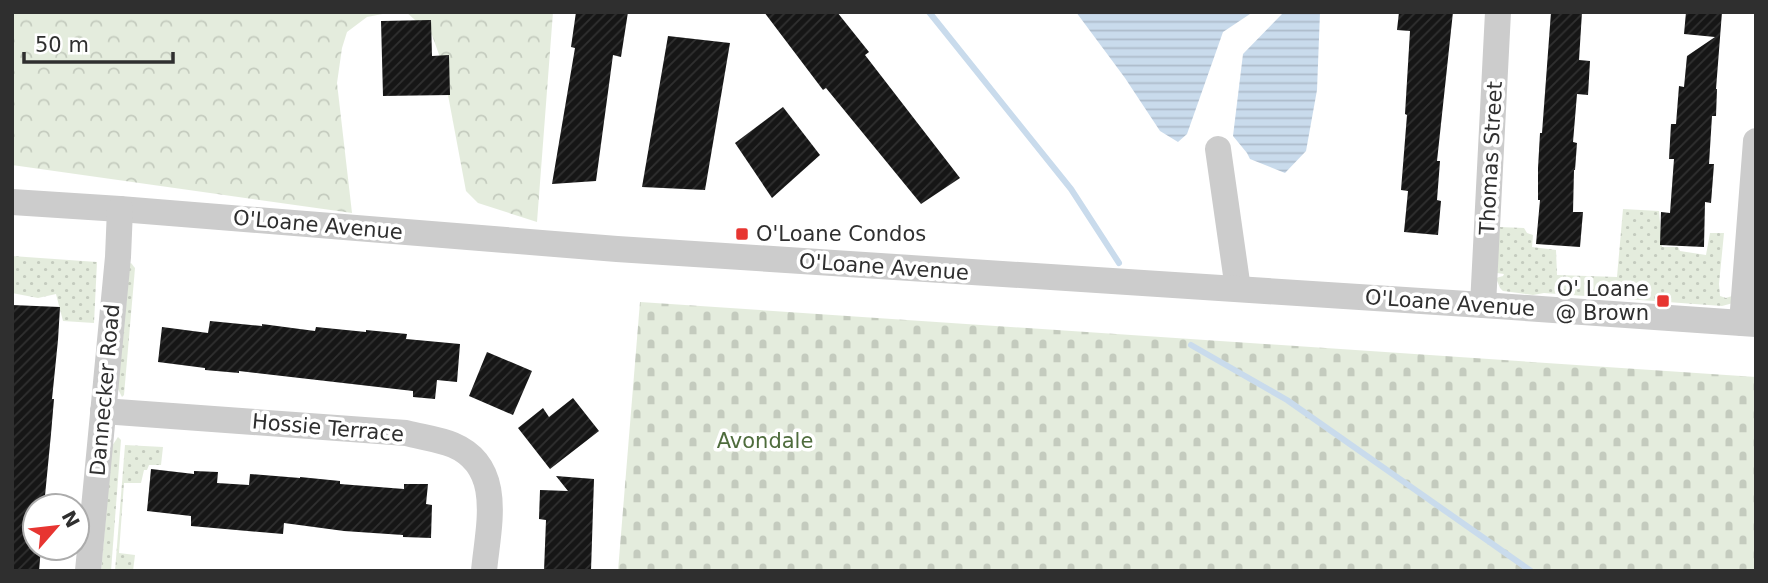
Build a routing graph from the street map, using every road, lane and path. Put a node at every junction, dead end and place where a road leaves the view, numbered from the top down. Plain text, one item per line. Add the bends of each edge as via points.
1 (1498, 12) edge
2 (1756, 141) edge
3 (1218, 149) dead end
4 (12, 202) edge
5 (120, 209) junction
6 (1238, 289) junction
7 (1483, 304) junction
8 (1749, 323) edge
9 (103, 411) junction
10 (88, 571) edge
11 (484, 571) edge

1 - 7 street, Thomas Street
2 - 8 street
3 - 6 street
4 - 5 street, O'Loane Avenue
5 - 6 street, O'Loane Avenue via 617,250
5 - 9 street, Dannecker Road
6 - 7 street, O'Loane Avenue
7 - 8 street, O'Loane Avenue
9 - 10 street, Dannecker Road
9 - 11 street, Hossie Terrace via 405,433 453,445 476,460 485,477 491,502

